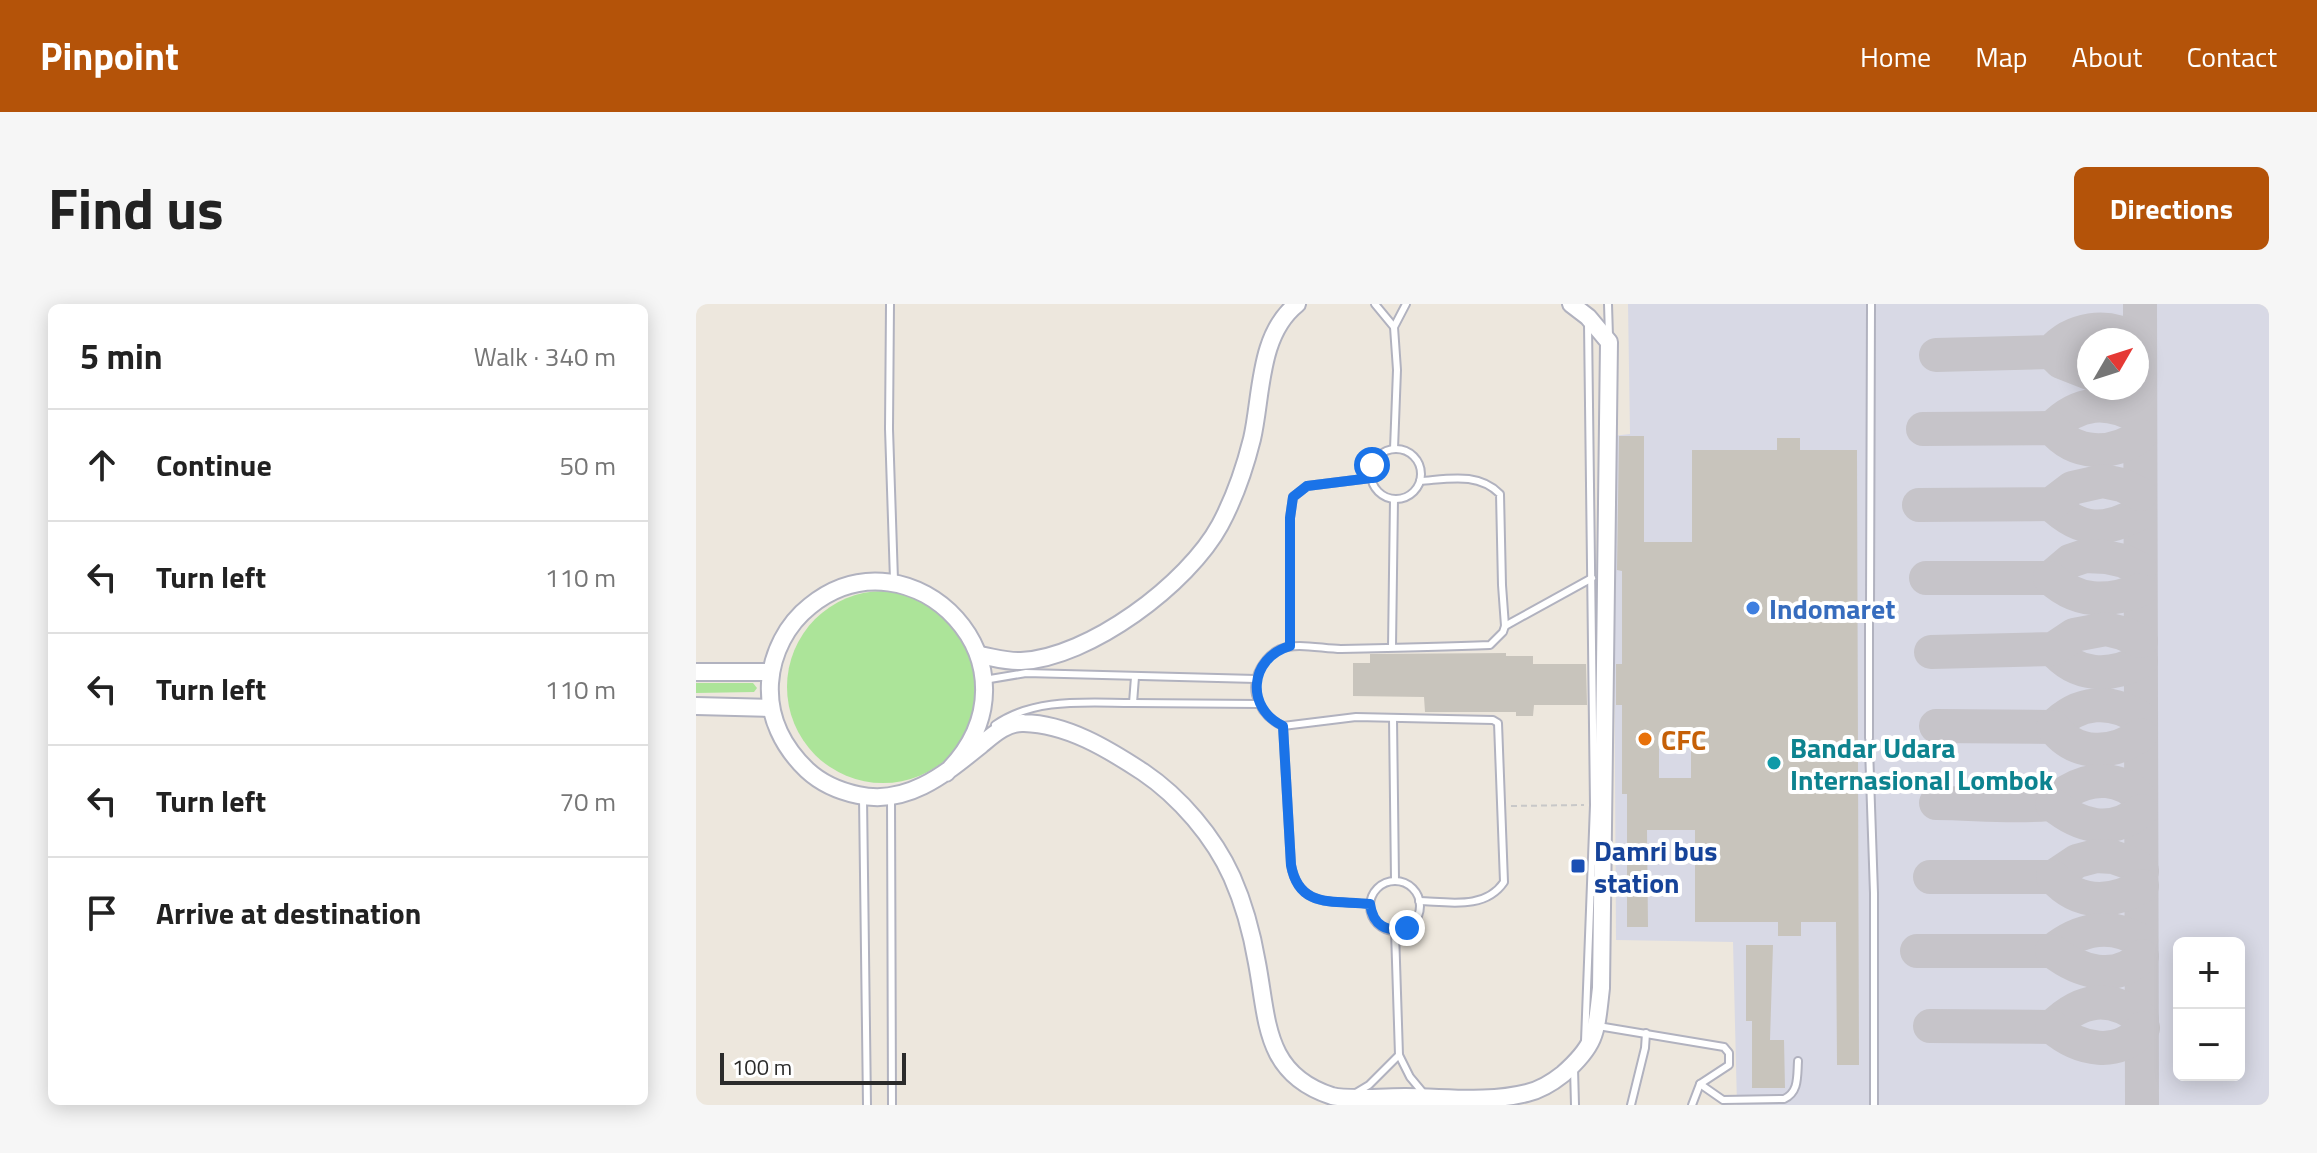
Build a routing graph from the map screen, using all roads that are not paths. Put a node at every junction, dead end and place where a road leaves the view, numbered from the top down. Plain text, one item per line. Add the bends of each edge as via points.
1 (890, 304) edge
2 (1297, 304) edge
3 (1375, 304) edge
4 (1406, 304) edge
5 (1571, 304) edge
6 (1608, 304) edge
7 (1871, 304) edge
8 (1588, 317) junction
9 (1394, 327) junction
10 (1609, 342) junction
11 (1394, 449) junction
12 (1371, 478) junction
13 (1420, 481) junction
14 (1394, 499) junction
15 (1592, 578) junction
16 (894, 584) junction
17 (1870, 611) dead end
18 (1869, 621) dead end
19 (1505, 626) junction
20 (1290, 646) junction
21 (1392, 647) junction
22 (979, 655) junction
23 (696, 672) edge
24 (771, 672) junction
25 (1135, 677) junction
26 (1256, 679) junction
27 (984, 680) junction
28 (1133, 703) junction
29 (1259, 704) junction
30 (696, 706) edge
31 (771, 708) junction
32 (1393, 718) junction
33 (1283, 726) junction
34 (1869, 738) dead end
35 (972, 741) junction
36 (1869, 748) dead end
37 (946, 773) junction
38 (863, 796) junction
39 (891, 797) junction
40 (1395, 880) junction
41 (1419, 901) junction
42 (1370, 904) junction
43 (1395, 931) junction
44 (1597, 1026) junction
45 (1646, 1033) junction
46 (1399, 1055) junction
47 (1579, 1060) junction
48 (1798, 1061) dead end
49 (1700, 1084) junction
50 (1349, 1096) junction
51 (1427, 1097) junction
52 (1455, 1102) edge
53 (867, 1105) edge
54 (892, 1105) edge
55 (1575, 1105) edge
56 (1631, 1105) edge
57 (1692, 1105) edge
58 (1874, 1105) edge

1 - 16 lane
2 - 22 street via 1270,347 1252,440 1237,485 1220,526 1194,562 1127,620 1089,641 1020,661
3 - 9 lane
4 - 9 lane
5 - 8 street
6 - 10 lane
7 - 17 lane
8 - 10 street
8 - 15 lane
9 - 11 lane
10 - 44 street
11 - 12 lane via 1381,453
11 - 13 lane via 1415,458
12 - 14 lane via 1384,496
12 - 20 lane via 1307,486 1293,497
13 - 14 lane via 1415,491
13 - 19 lane via 1470,478 1500,494
14 - 21 lane
15 - 19 lane
15 - 47 lane via 1594,805
16 - 22 street via 946,608
16 - 24 street via 850,586 813,603 785,634
18 - 34 lane
19 - 21 lane via 1490,645
20 - 21 lane
20 - 26 lane via 1270,656
22 - 27 street
23 - 24 street
24 - 31 street
25 - 26 lane
25 - 27 lane via 1026,673
25 - 28 lane
26 - 29 lane
27 - 35 street via 980,722
28 - 29 lane
28 - 35 lane via 1023,709
29 - 33 lane
30 - 31 street
31 - 38 street via 780,734 804,767 837,789
32 - 33 lane
32 - 40 lane
32 - 41 lane via 1497,722 1504,882 1496,894 1470,902
33 - 42 lane via 1296,887 1319,899
35 - 37 street
36 - 58 lane
37 - 39 street via 920,789
37 - 50 street via 999,730 1019,722 1054,727 1098,744 1146,774 1187,810 1232,876 1249,929 1273,1049 1305,1083 1334,1097
38 - 39 street
38 - 53 lane
39 - 54 lane
40 - 41 lane via 1412,888
40 - 42 lane via 1375,891
41 - 43 lane via 1414,922
42 - 43 lane via 1377,923
43 - 46 lane
44 - 45 lane
44 - 47 street
45 - 49 lane via 1724,1047 1729,1065
45 - 56 lane
46 - 50 lane via 1369,1085
46 - 51 lane
47 - 52 street via 1532,1092
47 - 55 lane
48 - 49 lane via 1796,1089 1784,1099 1723,1100
49 - 57 lane
50 - 51 street
51 - 52 street

